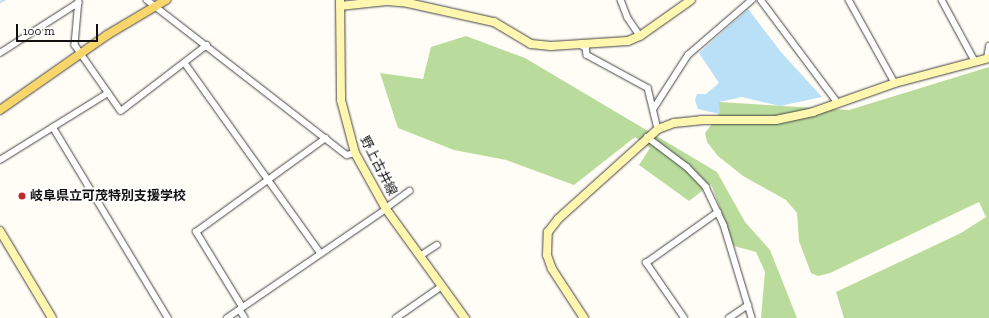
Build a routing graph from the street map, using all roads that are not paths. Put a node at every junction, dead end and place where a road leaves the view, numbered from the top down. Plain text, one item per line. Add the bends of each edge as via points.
1 (147, 0) edge
2 (166, 0) edge
3 (621, 0) edge
4 (691, 0) edge
5 (752, 0) edge
6 (761, 0) edge
7 (849, 0) edge
8 (942, 0) edge
9 (79, 1) edge
10 (340, 3) edge
11 (154, 7) junction
12 (640, 36) junction
13 (207, 45) junction
14 (581, 45) junction
15 (989, 46) edge
16 (0, 53) edge
17 (81, 54) junction
18 (988, 58) edge
19 (976, 61) junction
20 (185, 63) junction
21 (895, 83) junction
22 (108, 93) junction
23 (838, 103) junction
24 (654, 108) junction
25 (0, 110) edge
26 (53, 127) junction
27 (658, 129) junction
28 (646, 137) junction
29 (326, 138) junction
30 (355, 153) junction
31 (0, 160) edge
32 (268, 181) junction
33 (409, 191) dead end
34 (386, 208) junction
35 (718, 212) junction
36 (0, 231) edge
37 (437, 245) dead end
38 (321, 254) junction
39 (420, 256) junction
40 (442, 286) junction
41 (748, 305) junction
42 (241, 309) junction
43 (52, 318) edge
44 (168, 318) edge
45 (227, 318) edge
46 (245, 318) edge
47 (396, 318) edge
48 (465, 318) edge
49 (584, 318) edge
50 (684, 318) edge
51 (729, 318) edge
52 (752, 318) edge

1 - 11 street
2 - 11 main road
3 - 12 street via 628,18
4 - 12 street
5 - 24 street via 688,55
6 - 23 street
7 - 21 street
8 - 19 street
9 - 16 street
9 - 17 street via 75,45
10 - 14 street via 408,3 494,22 531,44
10 - 30 street, 野上古井線 via 341,100
11 - 13 street
11 - 17 main road
12 - 14 street via 628,41
13 - 20 street
13 - 29 street
14 - 24 street via 586,48 587,55 648,88
15 - 18 street
17 - 22 street
17 - 25 main road
18 - 19 street
19 - 21 street
20 - 22 street via 121,111
20 - 32 street
21 - 23 street
22 - 26 street
23 - 27 street via 813,112 776,120 701,120 674,123
24 - 27 street
26 - 31 street
26 - 44 street
27 - 28 street
28 - 35 street via 687,167 706,187
28 - 49 street via 611,174 558,219 548,232 546,254 552,269
29 - 30 street via 348,155
29 - 32 street
30 - 34 street, 野上古井線
32 - 38 street
32 - 42 street via 196,232
33 - 34 street
34 - 38 street
34 - 39 street, 野上古井線
35 - 41 street
35 - 50 street via 646,263
36 - 43 street
37 - 39 street
38 - 42 street
39 - 40 street, 野上古井線
40 - 47 street
40 - 48 street, 野上古井線
41 - 51 street
41 - 52 street
42 - 45 street
42 - 46 street

